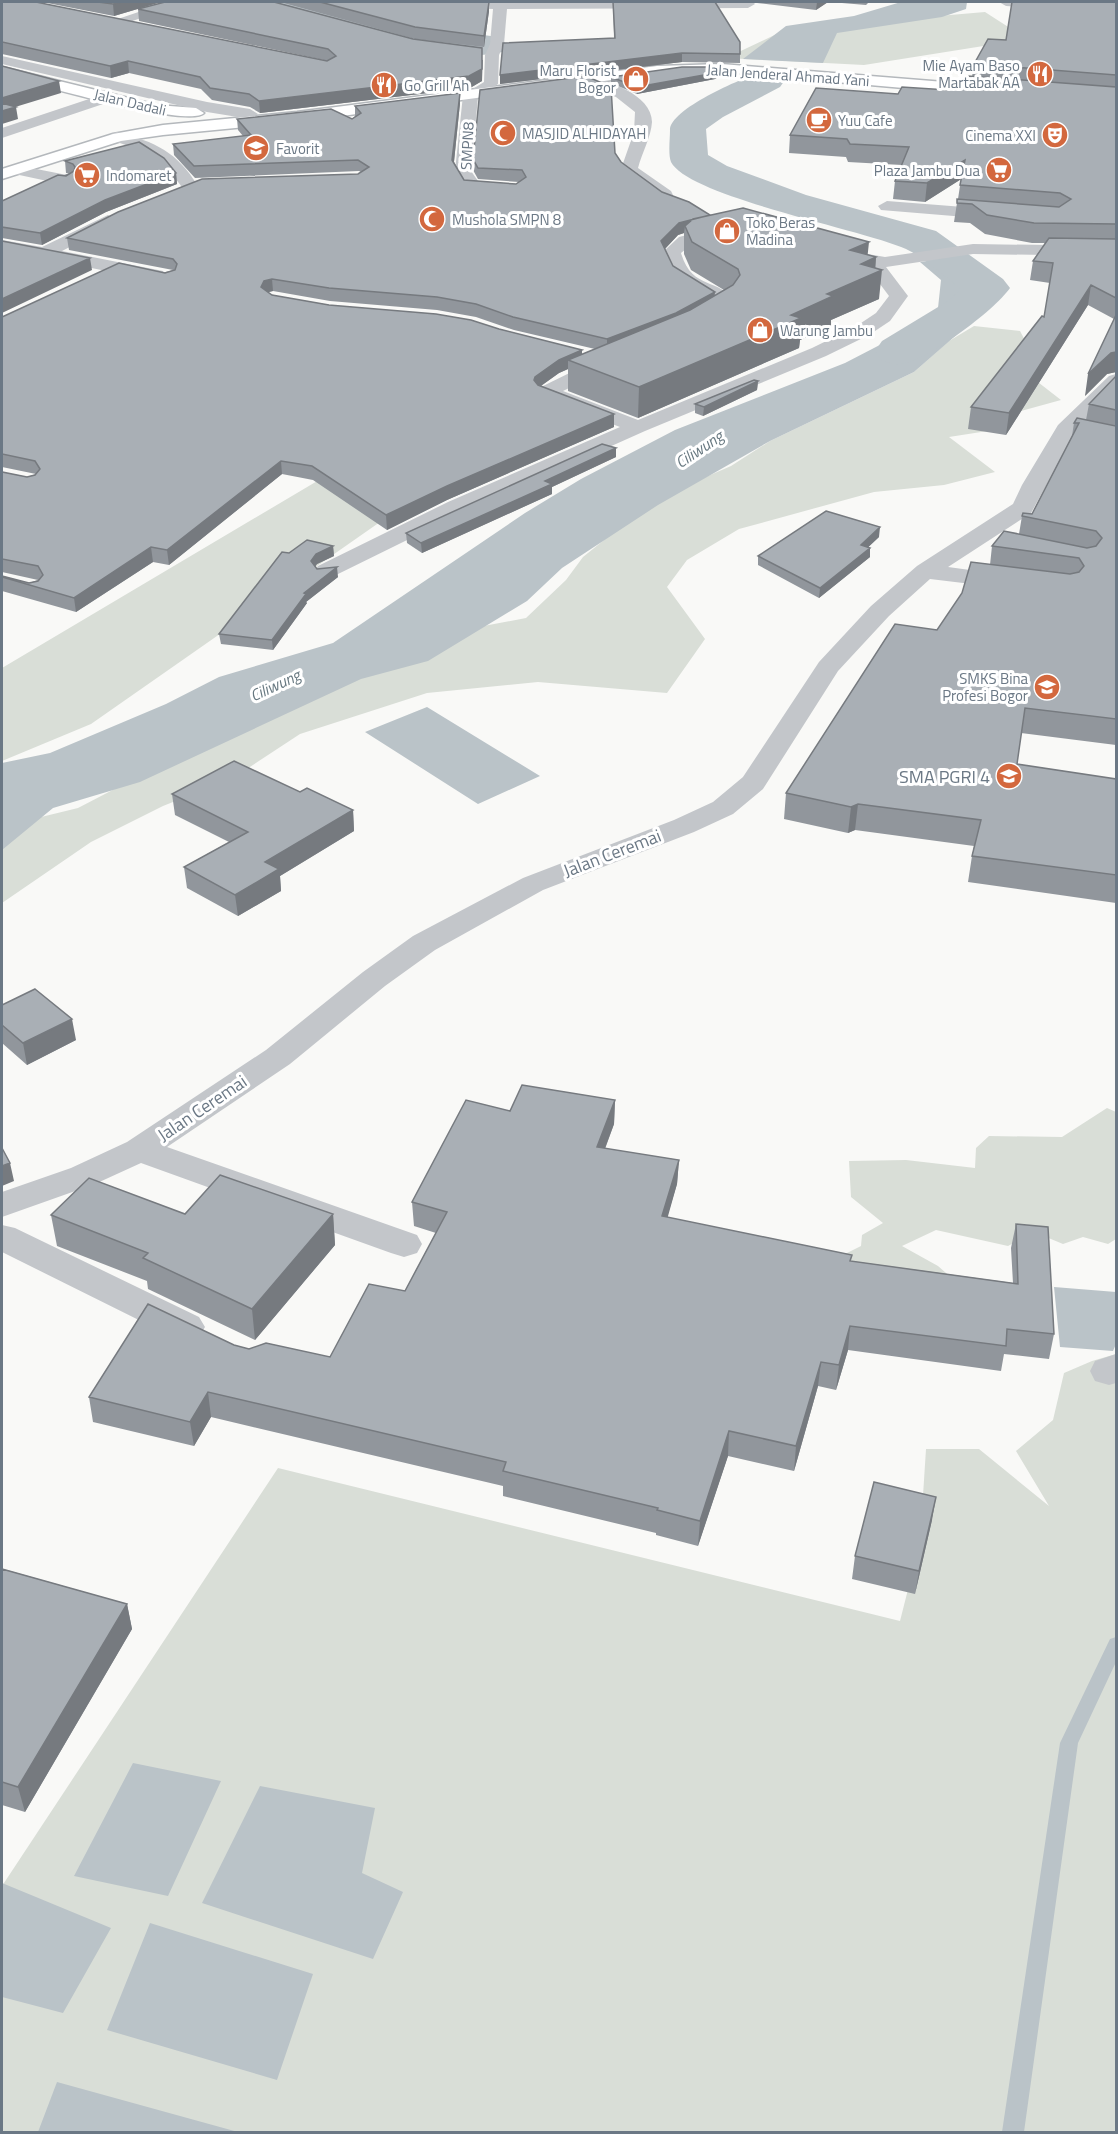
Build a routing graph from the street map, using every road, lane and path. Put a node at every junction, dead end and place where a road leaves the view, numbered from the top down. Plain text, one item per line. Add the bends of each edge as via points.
1 (180, 2) edge
2 (417, 2) edge
3 (1006, 2) edge
4 (500, 3) edge
5 (748, 4) dead end
6 (1083, 4) edge
7 (1116, 8) edge
8 (149, 29) edge
9 (9, 62) edge
10 (2, 71) edge
11 (608, 72) junction
12 (585, 79) junction
13 (92, 81) junction
14 (491, 84) junction
15 (71, 89) junction
16 (1011, 89) edge
17 (145, 93) junction
18 (471, 95) junction
19 (110, 97) junction
20 (127, 102) junction
21 (157, 110) junction
22 (332, 112) junction
23 (255, 114) junction
24 (351, 123) edge
25 (2, 133) edge
26 (118, 137) junction
27 (9, 172) edge
28 (66, 180) edge
29 (516, 188) edge
30 (172, 193) edge
31 (678, 201) edge
32 (887, 206) dead end
33 (124, 213) edge
34 (718, 216) edge
35 (1023, 217) edge
36 (2, 245) edge
37 (839, 251) edge
38 (1116, 251) edge
39 (43, 254) junction
40 (872, 261) junction
41 (117, 268) junction
42 (167, 277) edge
43 (85, 283) edge
44 (687, 328) edge
45 (576, 352) edge
46 (629, 353) edge
47 (610, 361) junction
48 (1116, 380) edge
49 (638, 426) junction
50 (971, 539) junction
51 (1005, 546) edge
52 (326, 571) edge
53 (925, 571) junction
54 (1031, 585) edge
55 (139, 1150) junction
56 (2, 1205) edge
57 (2, 1237) edge
58 (404, 1244) dead end
59 (220, 1343) edge

1 - 8 street via 111,21
2 - 4 street
3 - 6 street
4 - 5 street
4 - 14 street via 497,44 486,55
6 - 7 street
9 - 10 street
9 - 13 street
10 - 15 main road, Jalan Dadali
11 - 12 main road, Jalan Jenderal Ahmad Yani
11 - 14 main road, Jalan Jenderal Ahmad Yani
11 - 16 main road, Jalan Jenderal Ahmad Yani via 750,68
12 - 18 main road, Jalan Jenderal Ahmad Yani
12 - 31 street via 631,100 641,109 644,120 629,169
13 - 15 street
13 - 17 street
14 - 18 street
14 - 23 main road, Jalan Jenderal Ahmad Yani
15 - 19 main road, Jalan Dadali
17 - 20 street
17 - 23 street
18 - 22 main road, Jalan Jenderal Ahmad Yani
18 - 29 street, SMPN8 via 463,171 468,184
19 - 20 main road, Jalan Dadali
19 - 25 street
20 - 21 main road, Jalan Dadali
21 - 23 main road, Jalan Dadali
21 - 26 main road via 167,117 164,123
22 - 24 street
22 - 26 main road, Jalan Jenderal Ahmad Yani
26 - 27 main road, Jalan Jenderal Ahmad Yani
26 - 30 street via 161,153 199,184
27 - 28 street
32 - 35 street
33 - 39 street
34 - 44 street via 741,225 685,240 672,252 679,273 719,293 728,303 719,314
36 - 39 street
37 - 40 street
38 - 40 street via 973,249 900,261
39 - 41 street
40 - 49 street via 899,296 869,326 819,352
41 - 42 street
41 - 43 street
45 - 47 street
46 - 47 street
47 - 49 street via 546,392
48 - 50 street, Jalan Ceremai via 1037,477 1023,508
49 - 52 street via 456,507
50 - 51 street
50 - 53 street, Jalan Ceremai
53 - 54 street
53 - 55 street, Jalan Ceremai via 880,611 828,668 753,783 723,808 533,884 424,943 279,1057
55 - 56 street, Jalan Ceremai via 83,1176
55 - 58 street
57 - 59 street

